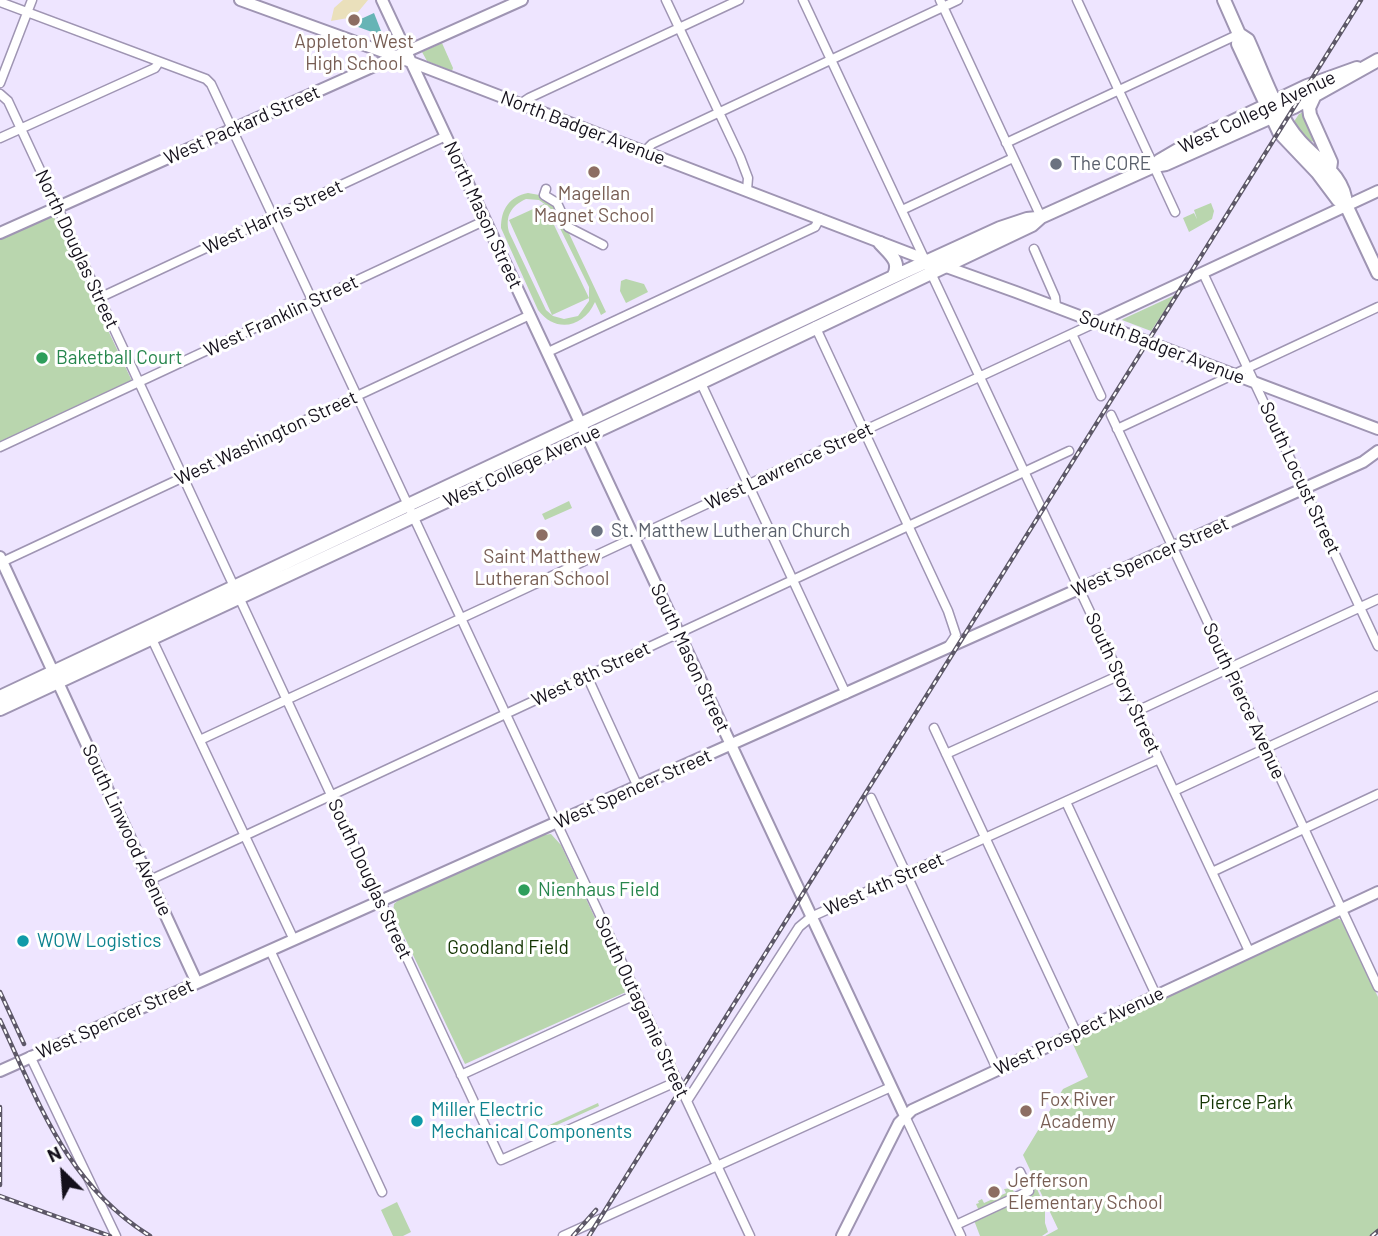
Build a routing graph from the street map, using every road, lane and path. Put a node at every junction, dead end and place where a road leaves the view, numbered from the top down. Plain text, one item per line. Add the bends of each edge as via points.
1 (32, 0) edge
2 (240, 0) edge
3 (382, 0) edge
4 (522, 0) edge
5 (666, 0) edge
6 (738, 0) edge
7 (803, 0) edge
8 (958, 0) edge
9 (1077, 0) edge
10 (1224, 0) edge
11 (0, 2) edge
12 (942, 3) edge
13 (27, 12) junction
14 (680, 28) junction
15 (1239, 34) junction
16 (394, 57) junction
17 (409, 57) junction
18 (831, 60) junction
19 (1378, 60) edge
20 (159, 62) junction
21 (1364, 67) junction
22 (0, 83) edge
23 (1119, 90) junction
24 (0, 94) edge
25 (1314, 97) junction
26 (520, 104) junction
27 (1274, 109) junction
28 (719, 112) junction
29 (21, 129) junction
30 (232, 130) junction
31 (446, 136) junction
32 (0, 138) edge
33 (1006, 143) junction
34 (645, 151) junction
35 (1013, 158) junction
36 (1154, 166) junction
37 (1330, 169) junction
38 (546, 189) dead end
39 (747, 190) junction
40 (1378, 191) edge
41 (1346, 205) junction
42 (56, 208) junction
43 (902, 209) junction
44 (1175, 212) dead end
45 (273, 217) junction
46 (1041, 217) junction
47 (820, 218) junction
48 (486, 220) junction
49 (0, 233) edge
50 (880, 243) junction
51 (603, 245) dead end
52 (1034, 249) dead end
53 (927, 264) junction
54 (945, 267) junction
55 (1203, 273) junction
56 (1378, 273) edge
57 (893, 277) junction
58 (99, 298) junction
59 (313, 301) junction
60 (1056, 306) junction
61 (1378, 307) edge
62 (530, 314) junction
63 (813, 322) junction
64 (1097, 322) junction
65 (1072, 334) junction
66 (548, 352) junction
67 (1248, 368) junction
68 (1234, 374) junction
69 (698, 377) junction
70 (980, 377) junction
71 (139, 382) junction
72 (1255, 382) junction
73 (357, 396) junction
74 (1101, 396) dead end
75 (1111, 415) dead end
76 (1118, 429) junction
77 (1378, 429) edge
78 (864, 430) junction
79 (584, 431) junction
80 (0, 447) edge
81 (1069, 451) dead end
82 (1378, 451) edge
83 (1024, 472) junction
84 (182, 477) junction
85 (749, 484) junction
86 (1305, 488) junction
87 (410, 512) junction
88 (909, 526) junction
89 (633, 538) junction
90 (1172, 547) junction
91 (1, 559) edge
92 (793, 580) junction
93 (1079, 589) junction
94 (236, 593) junction
95 (1378, 599) edge
96 (1360, 607) junction
97 (948, 611) junction
98 (460, 619) junction
99 (149, 634) junction
100 (678, 634) junction
101 (123, 639) junction
102 (962, 641) junction
103 (1378, 646) edge
104 (948, 647) junction
105 (111, 658) junction
106 (1229, 668) junction
107 (1120, 675) junction
108 (587, 676) junction
109 (55, 677) junction
110 (846, 694) junction
111 (1378, 696) edge
112 (0, 697) edge
113 (286, 700) junction
114 (0, 709) edge
115 (1137, 711) junction
116 (505, 714) junction
117 (934, 728) dead end
118 (200, 740) junction
119 (731, 746) junction
120 (1266, 748) junction
121 (946, 754) junction
122 (1159, 759) junction
123 (638, 787) junction
124 (1174, 791) junction
125 (1378, 794) edge
126 (331, 796) junction
127 (871, 799) dead end
128 (1066, 802) junction
129 (556, 824) junction
130 (1303, 829) junction
131 (245, 836) junction
132 (986, 839) junction
133 (1212, 872) junction
134 (906, 874) junction
135 (150, 880) junction
136 (1378, 892) edge
137 (382, 901) junction
138 (1341, 909) junction
139 (809, 913) junction
140 (294, 940) junction
141 (270, 950) junction
142 (1249, 951) junction
143 (1376, 976) edge
144 (197, 983) junction
145 (1378, 987) edge
146 (637, 994) junction
147 (1156, 995) junction
148 (1076, 1032) junction
149 (30, 1056) junction
150 (4, 1069) edge
151 (997, 1069) junction
152 (461, 1075) junction
153 (678, 1081) junction
154 (891, 1087) junction
155 (687, 1101) junction
156 (905, 1116) junction
157 (718, 1166) junction
158 (1020, 1172) dead end
159 (382, 1192) dead end
160 (956, 1225) junction
161 (116, 1236) edge
162 (563, 1236) edge
163 (750, 1236) edge
164 (842, 1236) edge
165 (961, 1236) edge

1 - 13 street
2 - 16 main road, North Badger Avenue
3 - 17 main road, North Mason Street
4 - 17 main road
5 - 14 street
6 - 14 street
7 - 18 street, South Story Street
8 - 12 street
9 - 23 street
10 - 15 main road
11 - 13 street
12 - 18 street
12 - 33 street
13 - 20 street
13 - 22 street
14 - 26 street
14 - 28 street
15 - 23 street
15 - 27 main road via 1248,40
16 - 17 main road, North Badger Avenue
16 - 30 main road, West Packard Street
17 - 26 main road, North Badger Avenue
17 - 31 main road, North Mason Street
18 - 28 street
18 - 43 street, South Story Street
19 - 21 main road, West College Avenue
20 - 29 street via 155,68
20 - 30 street, South Outagamie Street via 206,79
21 - 25 main road, West College Avenue
21 - 27 main road, West College Avenue via 1324,78
23 - 33 street
23 - 36 street
24 - 29 street, North Douglas Street
25 - 27 main road, West College Avenue
25 - 37 main road via 1310,112
26 - 34 main road, North Badger Avenue
27 - 36 main road, West College Avenue
27 - 37 main road
27 - 41 main road via 1283,138
28 - 34 street
28 - 39 street via 746,171
29 - 32 street
29 - 42 street, North Douglas Street
30 - 42 main road, West Packard Street
30 - 45 street, South Outagamie Street
31 - 45 street, West Harris Street
31 - 48 main road, North Mason Street
33 - 35 street
34 - 39 main road, North Badger Avenue
35 - 43 street
35 - 46 street
36 - 44 street
36 - 46 main road, West College Avenue
37 - 41 main road via 1346,196
38 - 51 street via 544,195 557,203 568,227
39 - 47 main road, North Badger Avenue
40 - 41 main road, West Lawrence Street
41 - 55 main road, West Lawrence Street
41 - 56 main road
42 - 49 main road, West Packard Street
42 - 58 street, North Douglas Street
43 - 53 street, South Story Street
45 - 58 street, West Harris Street
45 - 59 street, South Outagamie Street
46 - 53 main road, West College Avenue via 1000,228
46 - 54 main road, West College Avenue
47 - 50 main road, North Badger Avenue
47 - 66 street via 815,227
48 - 59 street, West Franklin Street
48 - 62 main road, North Mason Street
50 - 53 main road, North Badger Avenue
50 - 57 main road via 896,262
52 - 60 street
53 - 54 main road, West College Avenue
53 - 57 main road, West College Avenue
53 - 63 main road, West College Avenue
53 - 70 street, South Story Street
54 - 60 main road, South Badger Avenue
55 - 64 main road, West Lawrence Street
55 - 67 street, South Locust Street
57 - 63 main road, West College Avenue
58 - 71 street, North Douglas Street
59 - 71 street, West Franklin Street
59 - 73 street, South Outagamie Street
60 - 64 main road, South Badger Avenue
61 - 67 street
62 - 66 main road, North Mason Street
62 - 73 street, West Washington Street
63 - 69 main road, West College Avenue
63 - 78 street
64 - 65 street, West Lawrence Street
64 - 68 main road, South Badger Avenue
65 - 70 street, West Lawrence Street
65 - 74 street
66 - 79 main road, North Mason Street
67 - 68 street
67 - 72 street, South Locust Street
68 - 72 main road, South Badger Avenue
68 - 76 street
69 - 79 main road, West College Avenue
69 - 85 street
70 - 78 street, West Lawrence Street
70 - 83 street, South Story Street
71 - 80 street, West Franklin Street
71 - 84 street, North Douglas Street
72 - 77 main road, South Badger Avenue
72 - 86 street, South Locust Street
73 - 84 street, West Washington Street
73 - 87 street, South Outagamie Street
75 - 76 street, South Pierce Avenue
76 - 90 street, South Pierce Avenue
78 - 85 street, West Lawrence Street
78 - 88 street
79 - 87 main road, West College Avenue
79 - 89 main road, South Mason Street
81 - 83 street, West 8th Street
82 - 86 main road, West Spencer Street
83 - 88 street, West 8th Street
83 - 93 street, South Story Street
84 - 91 street, West Washington Street
84 - 94 street, North Douglas Street
85 - 89 street, West Lawrence Street
85 - 92 street
86 - 90 main road, West Spencer Street
86 - 96 street, South Locust Street
87 - 94 main road, West College Avenue
87 - 98 street, South Outagamie Street
88 - 92 street, West 8th Street
88 - 97 street
89 - 98 street, West Lawrence Street
89 - 100 main road, South Mason Street
90 - 93 main road, West Spencer Street
90 - 106 street, South Pierce Avenue
91 - 109 main road, South Linwood Avenue
92 - 100 street, West 8th Street
92 - 110 street
93 - 102 main road, West Spencer Street
93 - 107 street, South Story Street
94 - 99 main road, West College Avenue
94 - 113 street, South Douglas Street
95 - 96 street
96 - 103 street, South Locust Street
96 - 106 street
97 - 102 street
97 - 104 street via 956,635
98 - 113 street, West Lawrence Street
98 - 116 street, South Outagamie Street
99 - 101 main road, West College Avenue
99 - 105 main road, West College Avenue
99 - 118 street
100 - 108 street, West 8th Street
100 - 119 main road, South Mason Street
101 - 105 main road
101 - 109 main road, West College Avenue
102 - 104 main road, West Spencer Street
104 - 110 main road, West Spencer Street
105 - 109 main road, West College Avenue
106 - 115 street
106 - 120 street, South Pierce Avenue
107 - 115 street, South Story Street
107 - 121 street
108 - 116 street, West 8th Street
108 - 123 street
109 - 112 main road, West College Avenue
109 - 114 main road, West College Avenue
109 - 135 main road, South Linwood Avenue
110 - 119 main road, West Spencer Street
111 - 120 street
113 - 118 street, West Lawrence Street
113 - 126 street, South Douglas Street
115 - 122 street, South Story Street
116 - 126 street, West 8th Street
116 - 129 street, South Outagamie Street
117 - 121 street
118 - 131 street
119 - 123 main road, West Spencer Street
119 - 139 main road, South Mason Street
120 - 124 street
120 - 130 street, South Pierce Avenue
121 - 132 street
122 - 124 street, South Story Street
122 - 128 street, West 4th Street
123 - 129 main road, West Spencer Street
124 - 133 street, South Story Street
125 - 130 street
126 - 131 street, West 8th Street
126 - 137 street, South Douglas Street
127 - 134 street
128 - 132 street, West 4th Street
128 - 147 street
129 - 137 main road, West Spencer Street
129 - 146 street, South Outagamie Street
130 - 133 street
130 - 138 street, South Pierce Avenue
131 - 135 street, West 8th Street
131 - 140 street
132 - 134 street, West 4th Street
132 - 148 street
133 - 142 street, South Story Street
134 - 139 street, West 4th Street
134 - 151 street
135 - 144 main road, South Linwood Avenue
136 - 138 main road, West Prospect Avenue
137 - 140 main road, West Spencer Street
137 - 152 street, South Douglas Street
138 - 142 main road, West Prospect Avenue
138 - 143 street, South Pierce Avenue
139 - 154 main road, South Mason Street
139 - 155 street, West 4th Street
140 - 141 main road, West Spencer Street
141 - 144 main road, West Spencer Street
141 - 159 street
142 - 147 main road, West Prospect Avenue
143 - 145 street, South Pierce Avenue
144 - 149 main road, West Spencer Street
146 - 152 street
146 - 153 street, South Outagamie Street
147 - 148 main road, West Prospect Avenue
148 - 151 main road, West Prospect Avenue
149 - 150 main road, West Spencer Street
149 - 161 street
151 - 156 main road, West Prospect Avenue
152 - 153 street, South Douglas Street via 501,1160
153 - 155 street, South Outagamie Street
154 - 156 main road, South Mason Street
154 - 157 street
155 - 157 street, South Outagamie Street
156 - 160 street, South Mason Street
156 - 164 main road, West Prospect Avenue
157 - 162 street
157 - 163 street, South Outagamie Street
158 - 160 street via 1029,1191
160 - 165 street, South Mason Street

